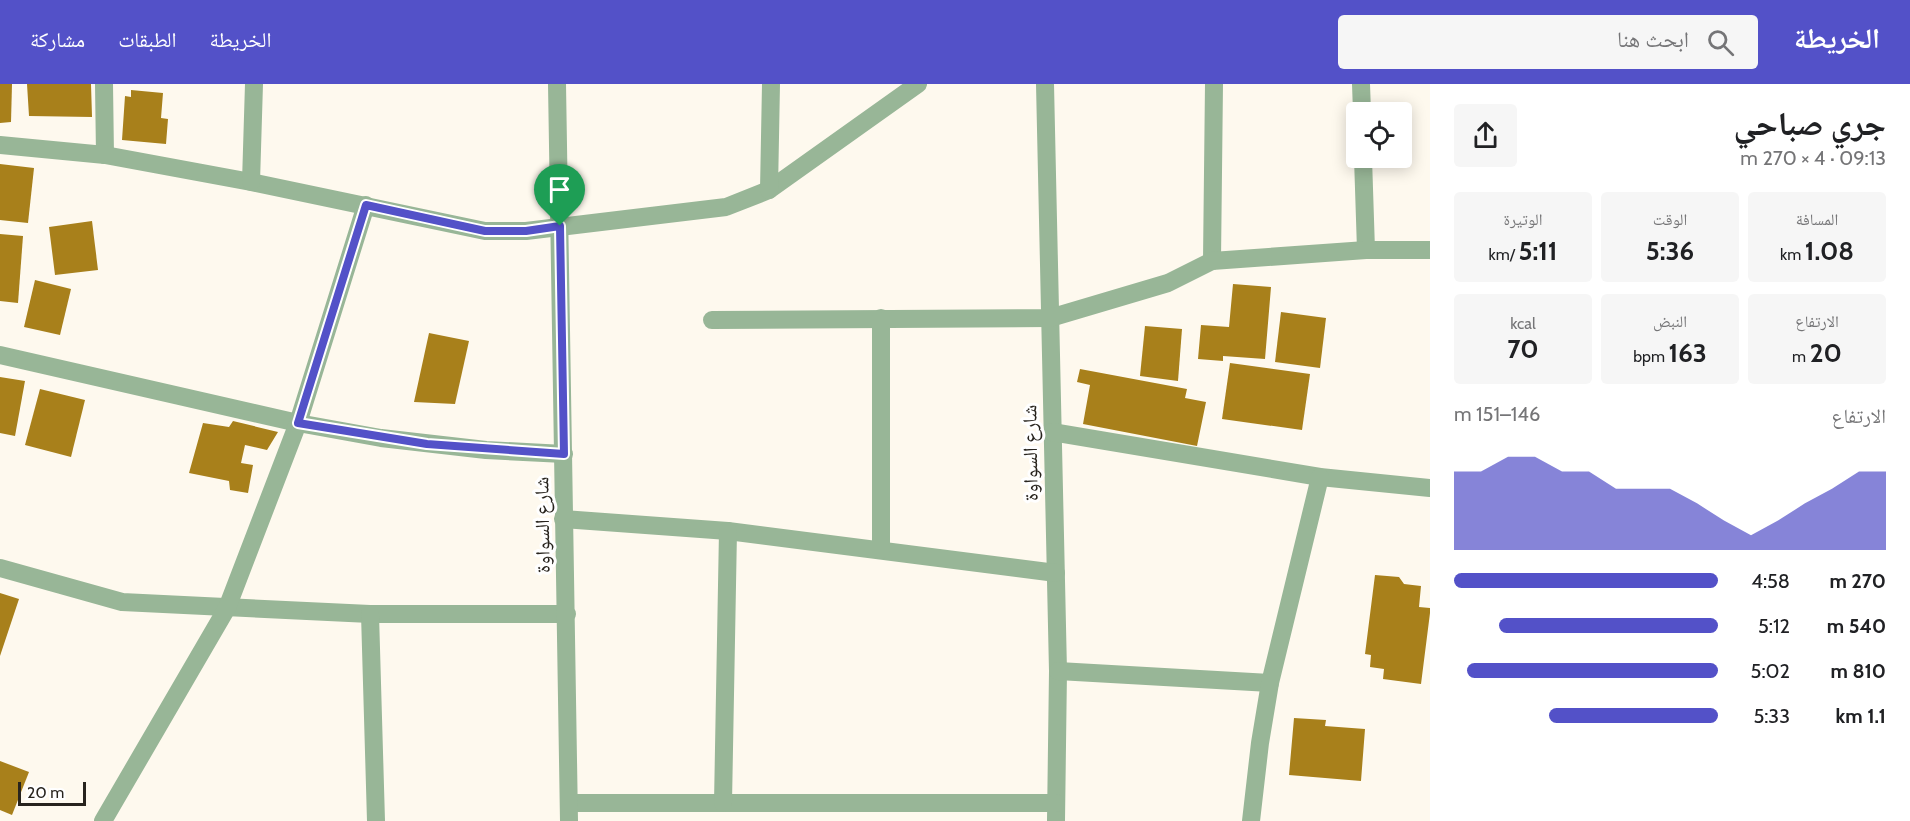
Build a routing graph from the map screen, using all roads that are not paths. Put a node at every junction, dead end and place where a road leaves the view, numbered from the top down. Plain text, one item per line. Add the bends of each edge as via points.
1 (104, 84) edge
2 (254, 84) edge
3 (557, 84) edge
4 (771, 84) edge
5 (918, 84) edge
6 (1046, 84) edge
7 (1214, 84) edge
8 (1361, 84) edge
9 (1362, 102) edge
10 (0, 145) edge
11 (105, 155) junction
12 (1363, 168) edge
13 (251, 182) junction
14 (769, 190) junction
15 (366, 205) junction
16 (560, 226) junction
17 (1366, 250) junction
18 (1430, 250) edge
19 (1212, 261) junction
20 (881, 318) junction
21 (1050, 318) junction
22 (712, 320) dead end
23 (0, 355) edge
24 (298, 423) junction
25 (1052, 432) junction
26 (564, 454) junction
27 (1320, 477) junction
28 (1430, 488) edge
29 (563, 519) junction
30 (728, 531) junction
31 (881, 550) junction
32 (0, 568) edge
33 (1056, 573) junction
34 (227, 608) junction
35 (370, 614) junction
36 (567, 614) junction
37 (1058, 671) junction
38 (1270, 683) junction
39 (723, 803) junction
40 (569, 812) edge
41 (1056, 812) edge
42 (103, 821) edge
43 (376, 821) edge
44 (1251, 821) edge

1 - 11 street
2 - 13 street
3 - 16 street, شارع السواوة
4 - 14 street
5 - 14 street
6 - 21 street, شارع السواوة
7 - 19 street
8 - 9 street
10 - 11 street
11 - 13 street
12 - 17 street
13 - 15 street
14 - 16 street via 726,207
15 - 16 street via 485,231
15 - 24 street
16 - 26 street, شارع السواوة
17 - 18 street
17 - 19 street
19 - 21 street via 1168,283
20 - 21 street
20 - 22 street
20 - 31 street
21 - 25 street, شارع السواوة
23 - 24 street
24 - 26 street via 427,444
24 - 34 street
25 - 27 street
25 - 33 street, شارع السواوة
26 - 29 street, شارع السواوة
27 - 28 street
27 - 38 street
29 - 30 street
29 - 36 street, شارع السواوة
30 - 31 street
30 - 39 street
31 - 33 street
32 - 34 street via 122,602
33 - 37 street, شارع السواوة
34 - 35 street
34 - 42 street
35 - 36 street
35 - 43 street
36 - 40 street, شارع السواوة
37 - 38 street
37 - 41 street, شارع السواوة
38 - 44 street
39 - 40 street
39 - 41 street

